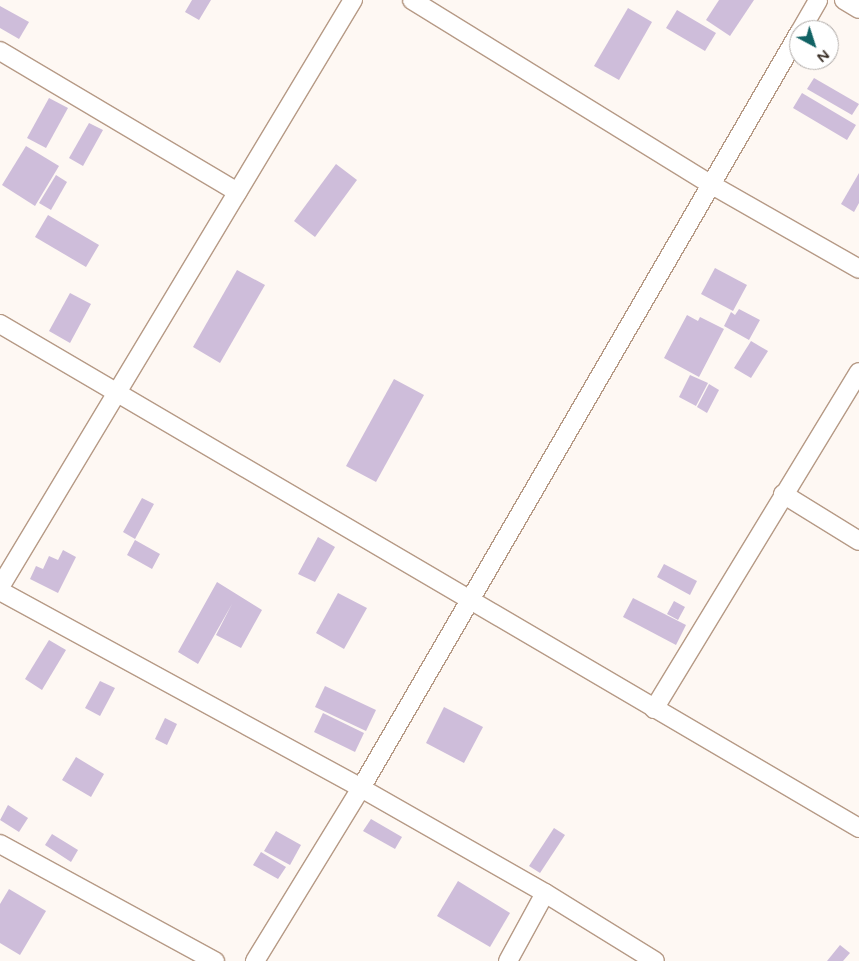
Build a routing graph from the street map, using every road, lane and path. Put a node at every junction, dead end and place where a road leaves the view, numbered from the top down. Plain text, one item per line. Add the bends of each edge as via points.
1 (353, 0) edge
2 (412, 0) edge
3 (818, 0) edge
4 (844, 0) edge
5 (859, 9) edge
6 (806, 20) edge
7 (789, 50) edge
8 (0, 51) edge
9 (712, 184) junction
10 (237, 192) junction
11 (859, 269) edge
12 (0, 324) edge
13 (859, 372) edge
14 (118, 394) junction
15 (783, 494) junction
16 (859, 541) edge
17 (0, 589) edge
18 (469, 600) junction
19 (654, 709) junction
20 (361, 788) junction
21 (859, 828) edge
22 (0, 844) edge
23 (545, 893) junction
24 (215, 961) edge
25 (255, 961) edge
26 (508, 961) edge
27 (655, 961) edge

1 - 10 street
2 - 9 street
3 - 6 street
4 - 5 street
7 - 9 street
8 - 10 street
9 - 11 street
9 - 18 street
10 - 14 street
12 - 14 street
13 - 15 street
14 - 17 street
14 - 18 street
15 - 16 street
15 - 19 street
17 - 20 street
18 - 19 street
18 - 20 street
19 - 21 street
20 - 23 street
20 - 25 street
22 - 24 street
23 - 26 street
23 - 27 street

